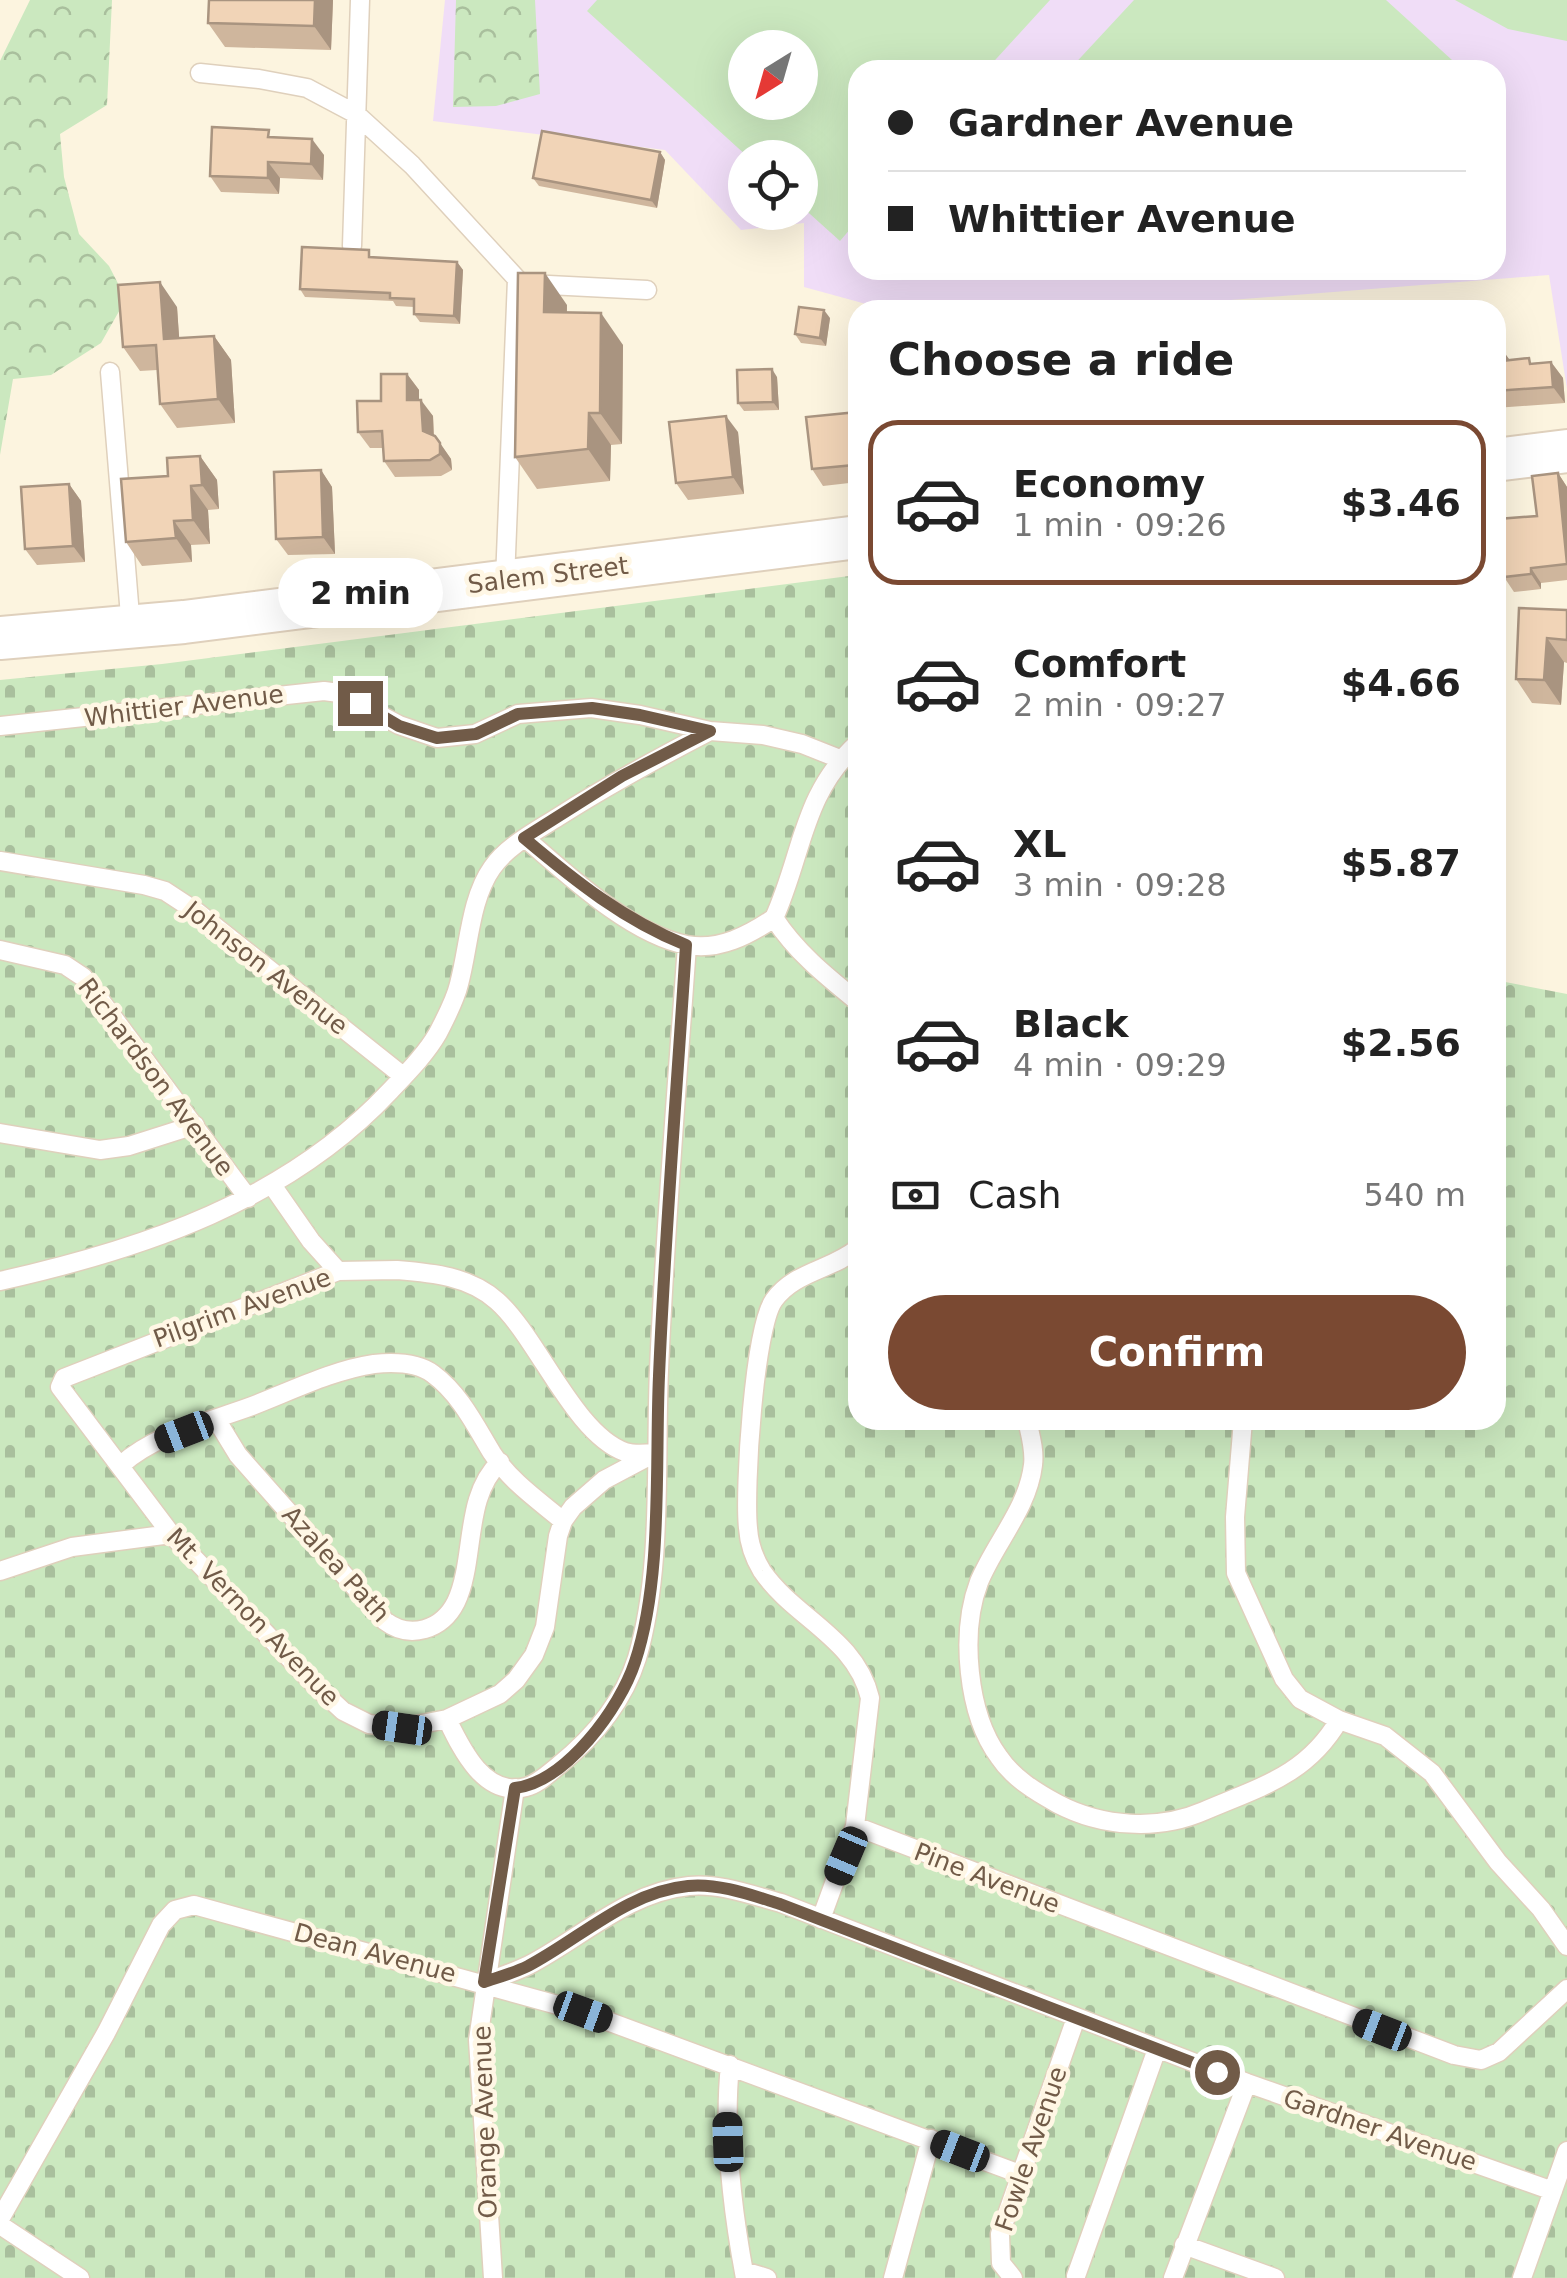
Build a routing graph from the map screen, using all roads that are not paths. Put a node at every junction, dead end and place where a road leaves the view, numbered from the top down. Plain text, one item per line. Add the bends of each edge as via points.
1 (360, 0) edge
2 (200, 73) dead end
3 (356, 114) junction
4 (352, 246) edge
5 (519, 283) junction
6 (647, 290) dead end
7 (110, 372) dead end
8 (1567, 452) edge
9 (1506, 459) edge
10 (848, 538) edge
11 (505, 580) junction
12 (131, 628) junction
13 (0, 638) edge
14 (0, 726) edge
15 (710, 731) junction
16 (848, 752) edge
17 (840, 759) junction
18 (524, 838) junction
19 (0, 861) edge
20 (774, 918) junction
21 (686, 945) junction
22 (0, 950) edge
23 (848, 994) edge
24 (403, 1076) junction
25 (195, 1125) junction
26 (0, 1133) edge
27 (272, 1185) junction
28 (248, 1198) junction
29 (848, 1256) edge
30 (338, 1271) junction
31 (0, 1281) edge
32 (60, 1385) joint
33 (216, 1420) junction
34 (1028, 1430) edge
35 (1242, 1430) edge
36 (655, 1453) junction
37 (500, 1462) junction
38 (121, 1465) junction
39 (563, 1521) junction
40 (170, 1534) junction
41 (0, 1570) edge
42 (448, 1718) junction
43 (1339, 1720) junction
44 (515, 1788) junction
45 (855, 1826) junction
46 (820, 1919) junction
47 (1567, 1946) edge
48 (484, 1982) junction
49 (1567, 1989) edge
50 (1076, 2018) junction
51 (1158, 2049) junction
52 (730, 2064) junction
53 (1247, 2083) junction
54 (930, 2139) junction
55 (1567, 2151) edge
56 (1020, 2174) junction
57 (1553, 2190) junction
58 (0, 2222) edge
59 (1184, 2244) junction
60 (744, 2274) edge
61 (1076, 2277) edge
62 (80, 2278) edge
63 (493, 2278) edge
64 (767, 2278) edge
65 (893, 2278) edge
66 (1012, 2278) edge
67 (1173, 2278) edge
68 (1275, 2278) edge
69 (1522, 2278) edge

1 - 3 lane
2 - 3 lane via 307,88
3 - 4 lane
3 - 5 lane via 412,164
5 - 6 lane
5 - 11 lane
7 - 12 lane
8 - 9 street
10 - 11 street, Salem Street
11 - 12 street, Salem Street
12 - 13 street, Salem Street
14 - 15 lane, Whittier Avenue via 324,691 437,738 476,734 518,714 592,708
15 - 17 lane, Whittier Avenue via 763,735
15 - 18 lane
16 - 17 lane
17 - 20 lane via 812,804
18 - 21 lane via 623,915
18 - 24 lane via 493,866 458,988 436,1035
19 - 24 lane, Johnson Avenue via 164,891
20 - 21 lane via 729,942
20 - 23 lane via 812,965
21 - 36 lane
22 - 25 lane, Richardson Avenue via 77,972
24 - 27 lane via 364,1118
25 - 26 lane via 100,1150
25 - 28 lane, Richardson Avenue
27 - 28 lane
27 - 30 lane
28 - 31 lane via 170,1234
29 - 45 lane via 792,1282 768,1312 758,1352 746,1508 760,1568 826,1630 866,1681 869,1722
30 - 32 lane, Pilgrim Avenue via 122,1352
30 - 36 lane, Pilgrim Avenue via 437,1273 476,1288 507,1311 567,1398 613,1447
32 - 38 lane, Mt. Vernon Avenue
33 - 37 lane via 350,1369 404,1363 431,1372 449,1389
33 - 37 lane, Azalea Path via 238,1455 385,1621 403,1632 434,1626 456,1602 478,1504
33 - 38 lane via 151,1444
34 - 43 lane via 1033,1465 980,1580 969,1672 989,1742 1020,1780 1090,1816 1163,1824 1300,1766 1326,1744
35 - 43 lane via 1236,1572 1284,1679 1300,1699
36 - 39 lane via 604,1480
36 - 44 lane via 649,1600 628,1680 580,1749 538,1781
37 - 39 lane
38 - 40 lane, Mt. Vernon Avenue
39 - 42 lane, Mt. Vernon Avenue via 545,1628 534,1655 500,1694
40 - 41 lane via 72,1547
40 - 42 lane, Mt. Vernon Avenue via 343,1711 369,1724 402,1728
42 - 44 lane via 463,1753 482,1775
43 - 47 lane via 1385,1736 1432,1773
44 - 48 lane, Orange Avenue
45 - 46 lane
45 - 49 lane, Pine Avenue via 1454,2055 1481,2060 1499,2052
46 - 48 lane, Gardner Avenue via 738,1891 690,1886 652,1894 527,1966
46 - 50 lane, Gardner Avenue
48 - 52 lane, Dean Avenue
48 - 58 lane, Dean Avenue via 202,1906 176,1910 144,1954
48 - 63 lane, Orange Avenue via 478,2040
50 - 51 lane, Gardner Avenue
50 - 56 lane, Fowle Avenue
51 - 53 lane, Gardner Avenue
51 - 61 lane
52 - 54 lane, Dean Avenue
52 - 60 lane via 728,2142
53 - 57 lane, Gardner Avenue
53 - 59 lane
54 - 56 lane, Dean Avenue
54 - 65 lane
55 - 57 lane
56 - 66 lane, Fowle Avenue via 999,2243 1001,2263
57 - 69 lane
58 - 62 lane
59 - 67 lane
59 - 68 lane
60 - 64 lane

